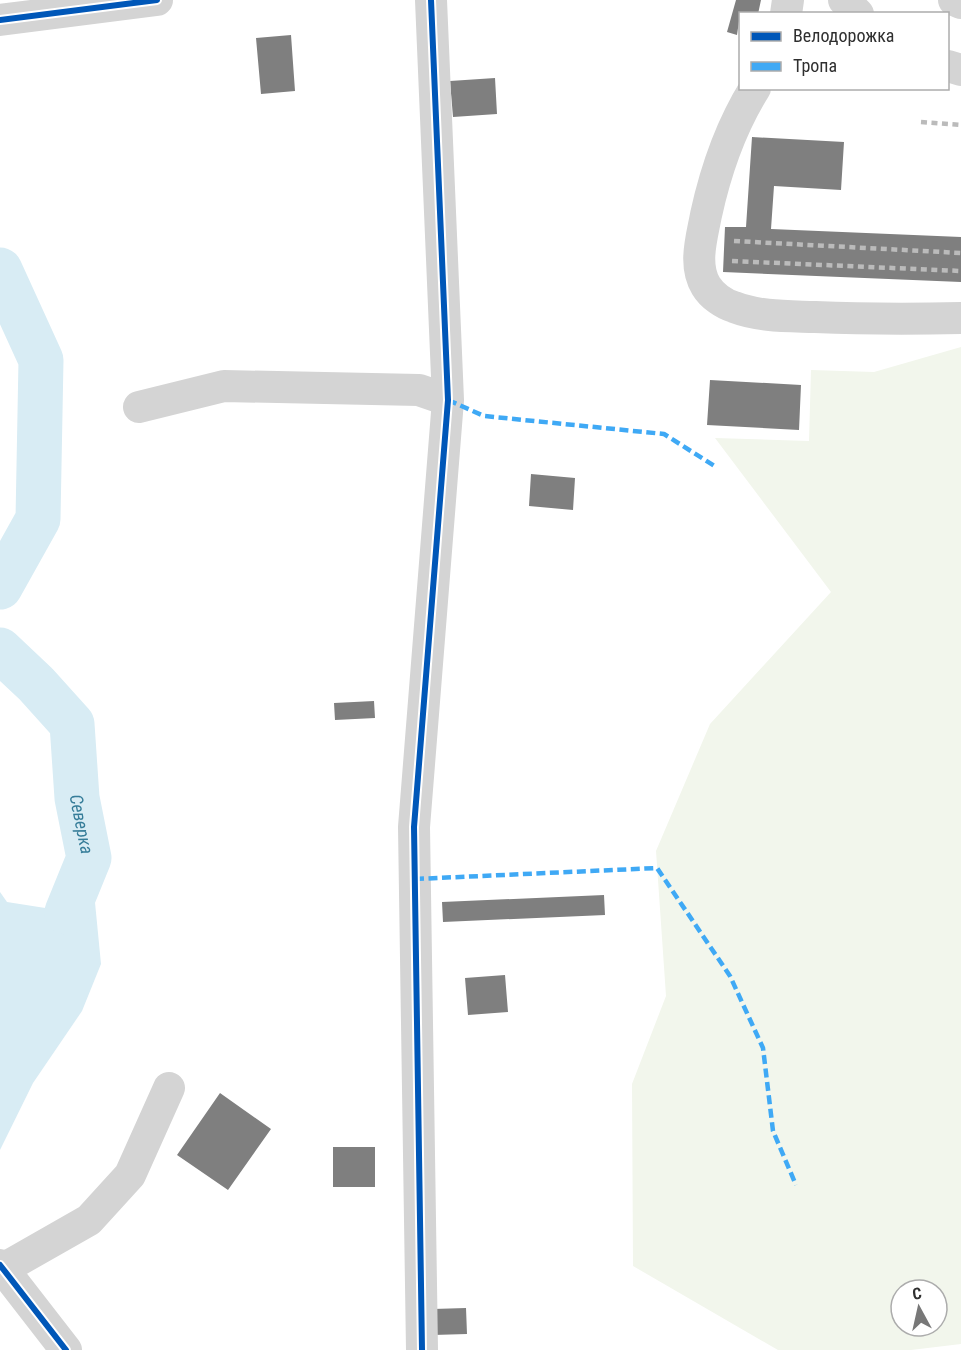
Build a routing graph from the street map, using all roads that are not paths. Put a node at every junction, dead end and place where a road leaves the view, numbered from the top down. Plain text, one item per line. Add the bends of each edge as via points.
1 (157, 0) edge
2 (431, 0) edge
3 (844, 0) edge
4 (954, 0) edge
5 (961, 3) edge
6 (856, 12) edge
7 (0, 20) edge
8 (754, 90) edge
9 (961, 318) edge
10 (448, 399) junction
11 (140, 407) dead end
12 (169, 1088) dead end
13 (1, 1267) edge
14 (66, 1350) edge
15 (422, 1350) edge

1 - 7 street
2 - 10 street
3 - 6 street
4 - 5 street
8 - 9 street via 734,124 711,196 700,245 706,286 723,302 767,315
10 - 11 street via 419,390 224,386
10 - 15 street via 414,828
12 - 13 street via 130,1175 90,1220
13 - 14 street

